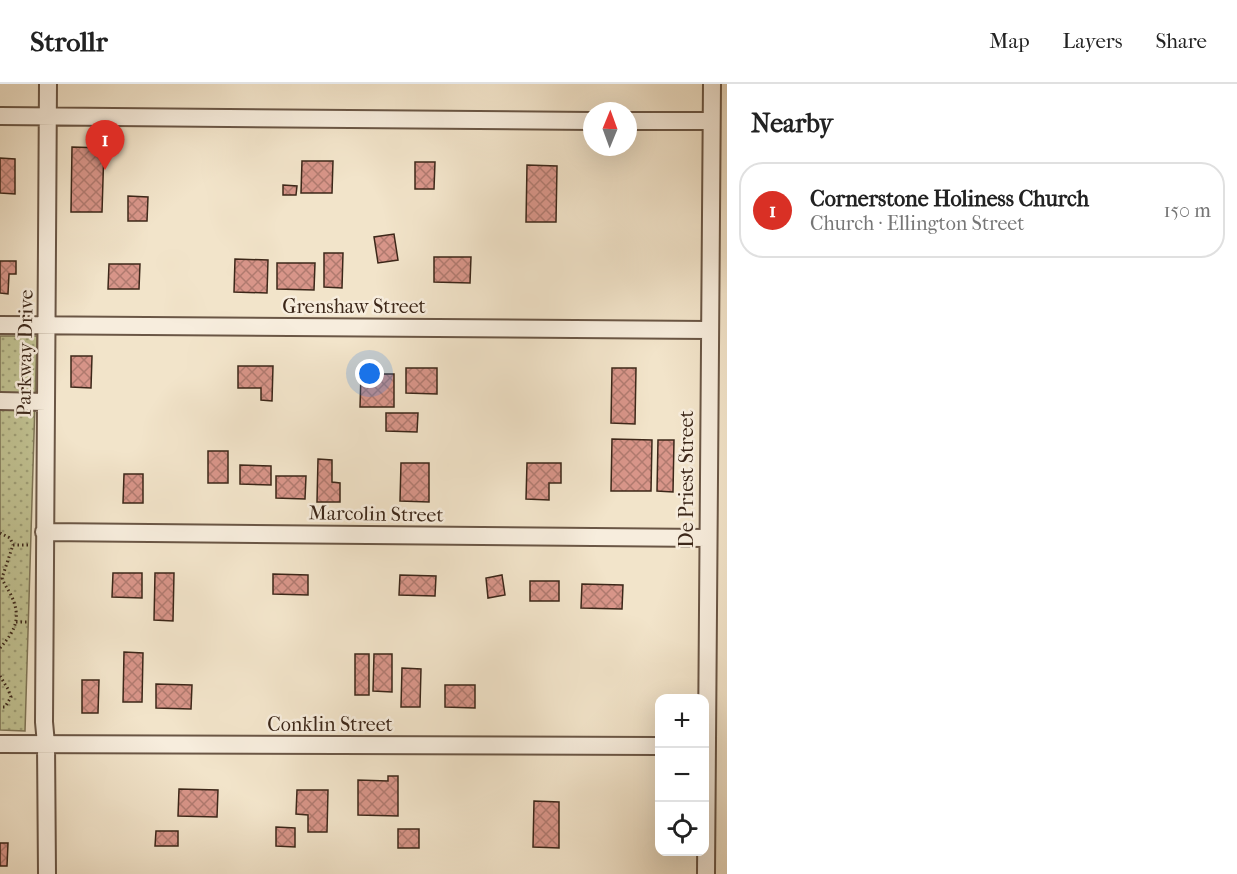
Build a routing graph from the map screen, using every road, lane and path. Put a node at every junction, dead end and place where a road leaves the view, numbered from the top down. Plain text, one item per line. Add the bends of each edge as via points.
1 (48, 84) edge
2 (712, 84) edge
3 (0, 116) edge
4 (48, 116) junction
5 (583, 120) edge
6 (637, 121) edge
7 (711, 122) junction
8 (0, 324) edge
9 (47, 325) junction
10 (708, 330) junction
11 (0, 401) edge
12 (46, 402) junction
13 (44, 532) junction
14 (0, 533) edge
15 (707, 538) junction
16 (0, 648) edge
17 (0, 676) edge
18 (706, 694) edge
19 (0, 707) edge
20 (0, 744) edge
21 (46, 744) junction
22 (655, 746) edge
23 (705, 748) edge
24 (47, 874) edge
25 (706, 874) edge

1 - 4 street, Parkway Drive
2 - 7 street, De Priest Street
3 - 4 street
4 - 5 street
4 - 9 street, Parkway Drive
6 - 7 street
7 - 10 street, De Priest Street
8 - 9 street, Grenshaw Street
9 - 10 street, Grenshaw Street
9 - 12 street, Parkway Drive
10 - 15 street, De Priest Street
11 - 12 street
12 - 13 street, Parkway Drive
13 - 15 street, Marcolin Street
13 - 21 street, Parkway Drive
14 - 16 path via 14,545 2,578 11,596 16,622 13,633
15 - 18 street, De Priest Street
17 - 19 path via 11,697 5,707
20 - 21 street, Conklin Street
21 - 22 street, Conklin Street
21 - 24 street, Parkway Drive
23 - 25 street, De Priest Street

